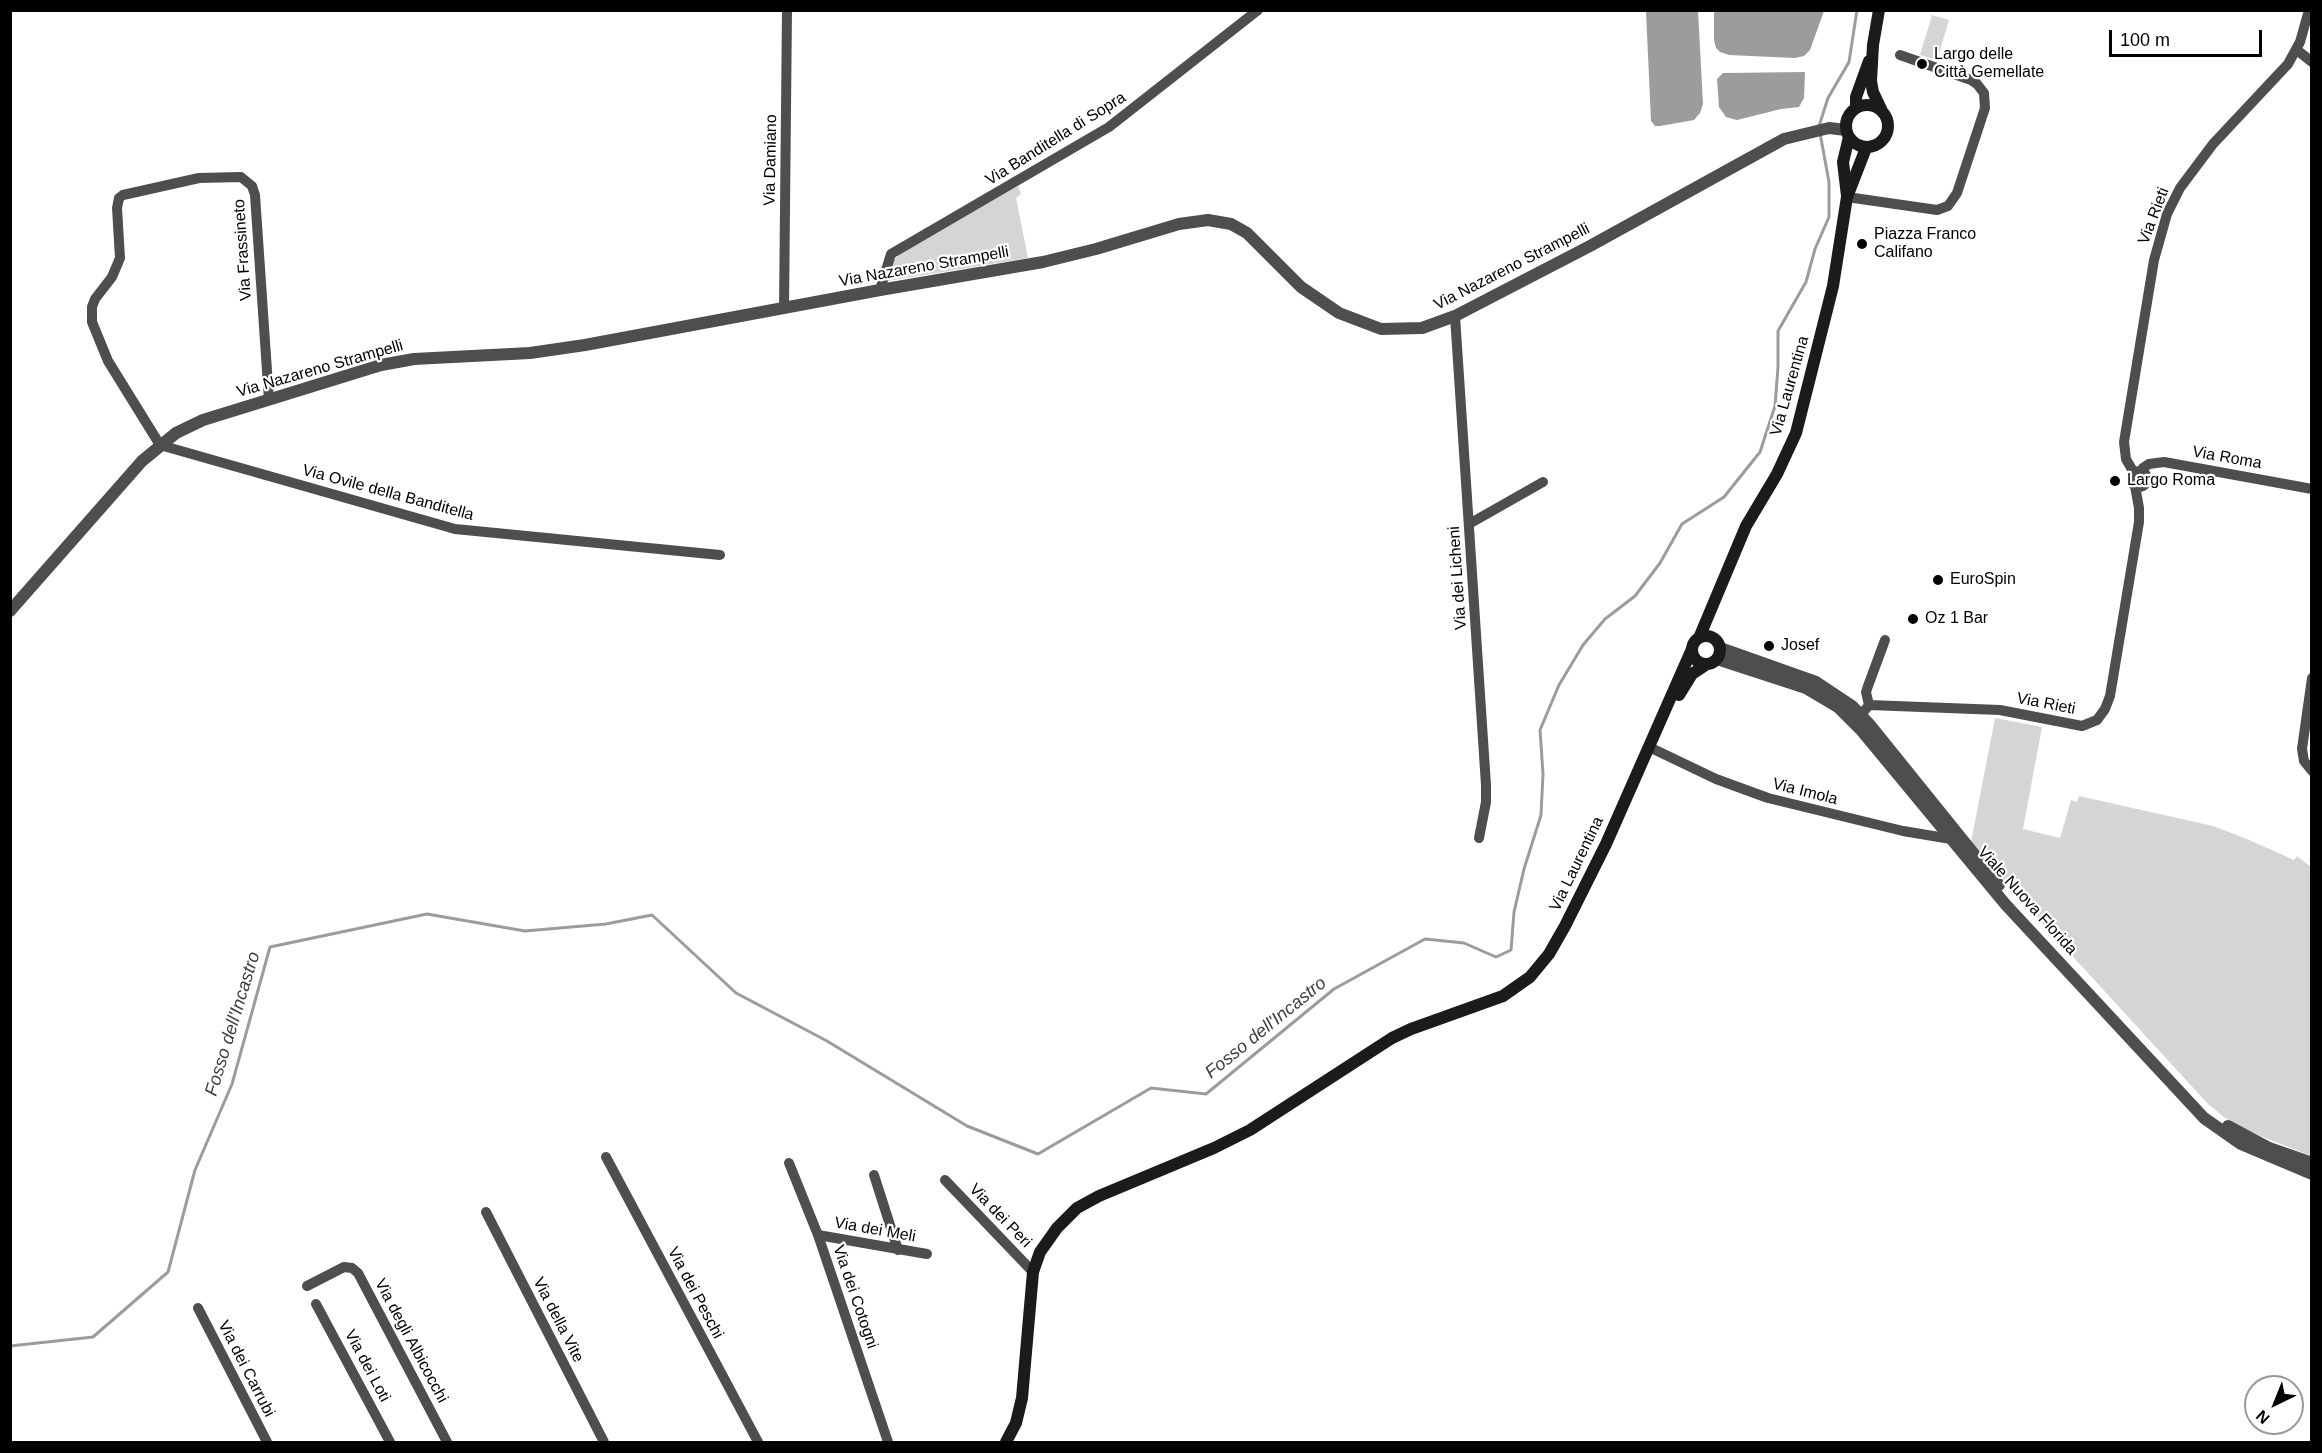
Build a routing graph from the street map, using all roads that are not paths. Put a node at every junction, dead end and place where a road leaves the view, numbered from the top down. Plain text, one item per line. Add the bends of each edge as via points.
1 (787, 10) edge
2 (1258, 10) edge
3 (1879, 10) edge
4 (2309, 10) edge
5 (2297, 50) junction
6 (1872, 55) junction
7 (1900, 55) dead end
8 (2312, 62) edge
9 (1856, 108) junction
10 (1882, 112) junction
11 (1847, 133) junction
12 (1866, 147) junction
13 (1847, 197) junction
14 (880, 290) junction
15 (784, 309) junction
16 (1455, 316) junction
17 (269, 400) junction
18 (160, 445) junction
19 (2138, 472) junction
20 (1543, 482) dead end
21 (2312, 489) edge
22 (1469, 524) junction
23 (720, 555) dead end
24 (1713, 606) junction
25 (10, 611) edge
26 (1699, 638) junction
27 (1886, 640) dead end
28 (1692, 649) junction
29 (1715, 653) junction
30 (2312, 678) edge
31 (1869, 705) junction
32 (1862, 715) junction
33 (1658, 729) junction
34 (1649, 747) junction
35 (2312, 771) edge
36 (1479, 838) dead end
37 (1956, 840) junction
38 (606, 1157) dead end
39 (789, 1163) dead end
40 (2312, 1163) edge
41 (2312, 1174) edge
42 (874, 1175) dead end
43 (945, 1180) dead end
44 (486, 1212) dead end
45 (818, 1235) junction
46 (898, 1250) junction
47 (927, 1254) dead end
48 (1033, 1272) junction
49 (307, 1286) dead end
50 (316, 1304) dead end
51 (198, 1308) dead end
52 (267, 1443) edge
53 (390, 1443) edge
54 (447, 1443) edge
55 (604, 1443) edge
56 (758, 1443) edge
57 (888, 1443) edge
58 (1006, 1443) edge

1 - 15 street, Via Damiano
2 - 14 street, Via Banditella di Sopra via 1095,136 891,254
3 - 6 main road
4 - 5 street, Via Rieti
5 - 8 street
5 - 19 street, Via Rieti via 2284,70 2204,155 2167,214 2154,260 2124,442 2126,459
6 - 9 main road via 1860,83
6 - 10 main road via 1871,81
7 - 13 street via 1971,81 1982,88 1986,97 1956,196 1948,206 1937,210
9 - 10 main road via 1869,105
9 - 11 main road via 1848,117
10 - 12 main road via 1887,131 1880,143
11 - 12 main road via 1853,142
11 - 13 main road, Via Laurentina
11 - 16 street, Via Nazareno Strampelli via 1829,128 1784,140
12 - 13 main road, Via Laurentina
13 - 24 main road, Via Laurentina via 1833,286 1796,433 1746,526
14 - 15 street, Via Nazareno Strampelli
14 - 16 street, Via Nazareno Strampelli via 1043,262 1186,222 1215,220 1247,233 1309,294 1358,322 1381,329 1411,330
15 - 17 street, Via Nazareno Strampelli via 558,350 406,361
16 - 22 street, Via dei Licheni
17 - 18 street, Via Nazareno Strampelli via 190,425
17 - 18 street, Via Frassineto via 255,195 250,183 238,177 199,178 125,194 117,204 119,262 95,299 92,322 108,361
18 - 23 street, Via Ovile della Banditella via 455,529
18 - 25 street, Via Nazareno Strampelli
19 - 21 street, Via Roma via 2149,464 2164,462
19 - 31 street, Via Rieti via 2146,477 2146,482 2134,486 2139,522 2110,696 2097,720 2079,726 2000,710
20 - 22 street
22 - 36 street, Via dei Licheni via 1486,790
24 - 26 main road, Via Laurentina
24 - 29 main road, Via Laurentina
26 - 28 main road, Via Laurentina
26 - 29 main road via 1706,635
27 - 31 street via 1866,692
28 - 29 main road via 1695,658
28 - 33 main road, Via Laurentina
29 - 32 street, Viale Nuova Florida via 1816,682
29 - 33 main road, Via Laurentina via 1689,677
29 - 37 street, Viale Nuova Florida via 1810,690 1838,707
30 - 35 street via 2302,749 2304,761
31 - 32 street
32 - 37 street, Viale Nuova Florida
33 - 34 main road, Via Laurentina
34 - 37 street, Via Imola via 1760,796 1892,829
34 - 48 main road, Via Laurentina via 1558,940 1535,972 1503,996 1401,1034 1241,1135 1091,1200 1057,1227 1040,1252
37 - 40 street, Viale Nuova Florida via 2212,1114 2257,1142
37 - 41 street, Viale Nuova Florida via 2012,912 2204,1118 2248,1148
38 - 56 street, Via dei Peschi
39 - 45 street, Via dei Cotogni
42 - 46 street
43 - 48 street, Via dei Peri
44 - 55 street, Via della Vite
45 - 46 street, Via dei Meli
45 - 57 street, Via dei Cotogni
46 - 47 street, Via dei Meli
48 - 58 main road, Via Laurentina via 1023,1393 1018,1418
49 - 54 street, Via degli Albicocchi via 344,1267 358,1272
50 - 53 street, Via dei Loti
51 - 52 street, Via dei Carrubi

